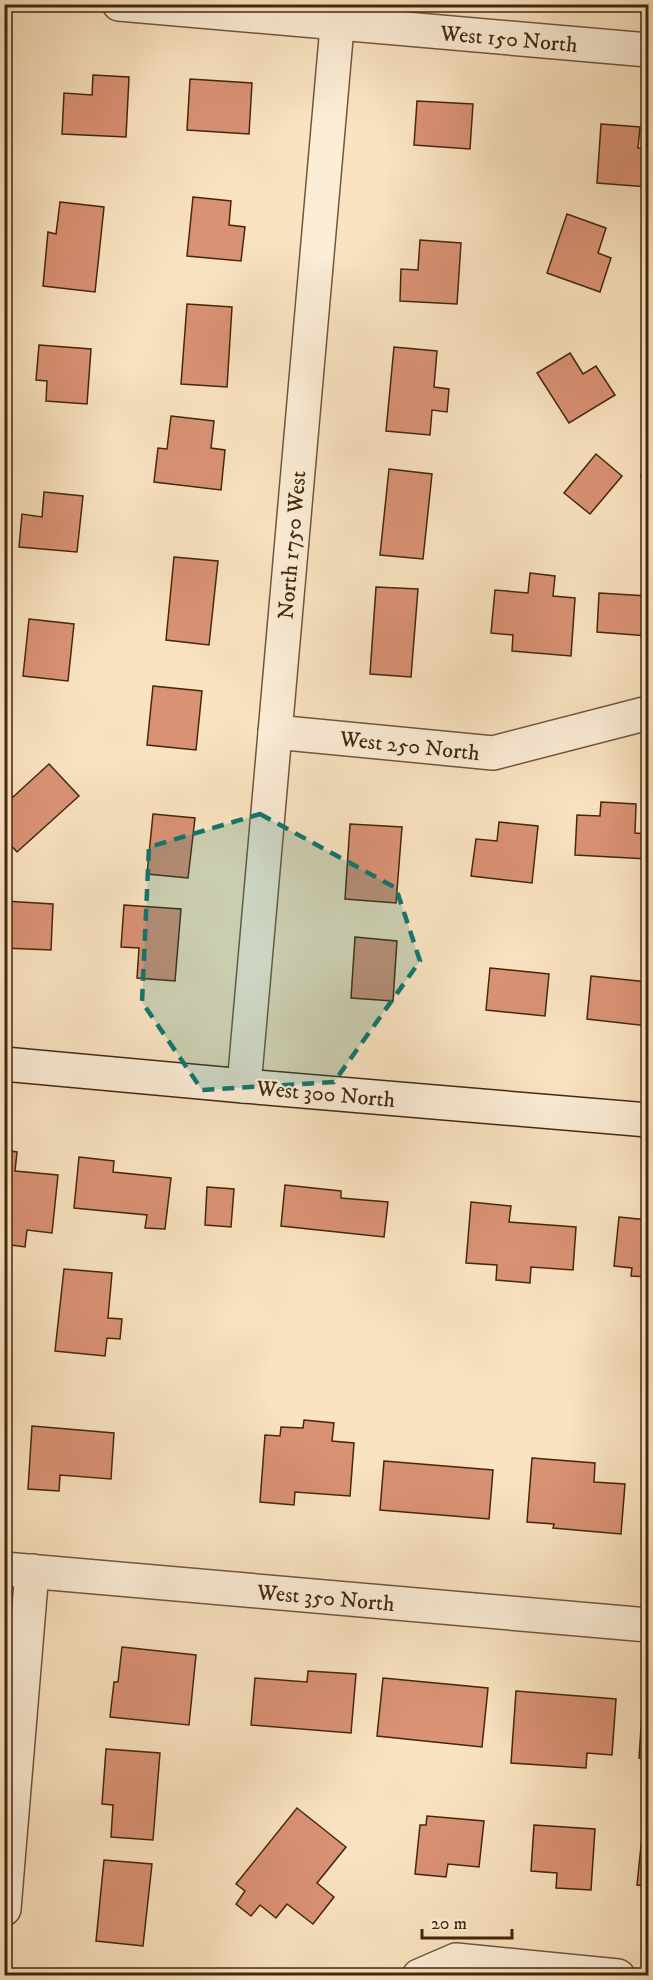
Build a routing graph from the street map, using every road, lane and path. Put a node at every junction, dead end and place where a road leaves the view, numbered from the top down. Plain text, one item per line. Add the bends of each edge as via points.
1 (119, 4) edge
2 (338, 14) edge
3 (648, 50) edge
4 (648, 713) edge
5 (275, 732) junction
6 (4, 1064) edge
7 (244, 1086) junction
8 (648, 1120) edge
9 (18, 1570) edge
10 (648, 1625) edge
11 (4, 1909) edge
12 (419, 1976) edge
13 (618, 1976) edge

1 - 2 street, West 150 North
2 - 3 street, West 150 North
2 - 5 street, North 1750 West
4 - 5 street, West 250 North via 493,753
5 - 7 street, North 1750 West
6 - 7 street, West 300 North
7 - 8 street, West 300 North
9 - 10 street, West 350 North
9 - 11 street
12 - 13 street via 456,1959

